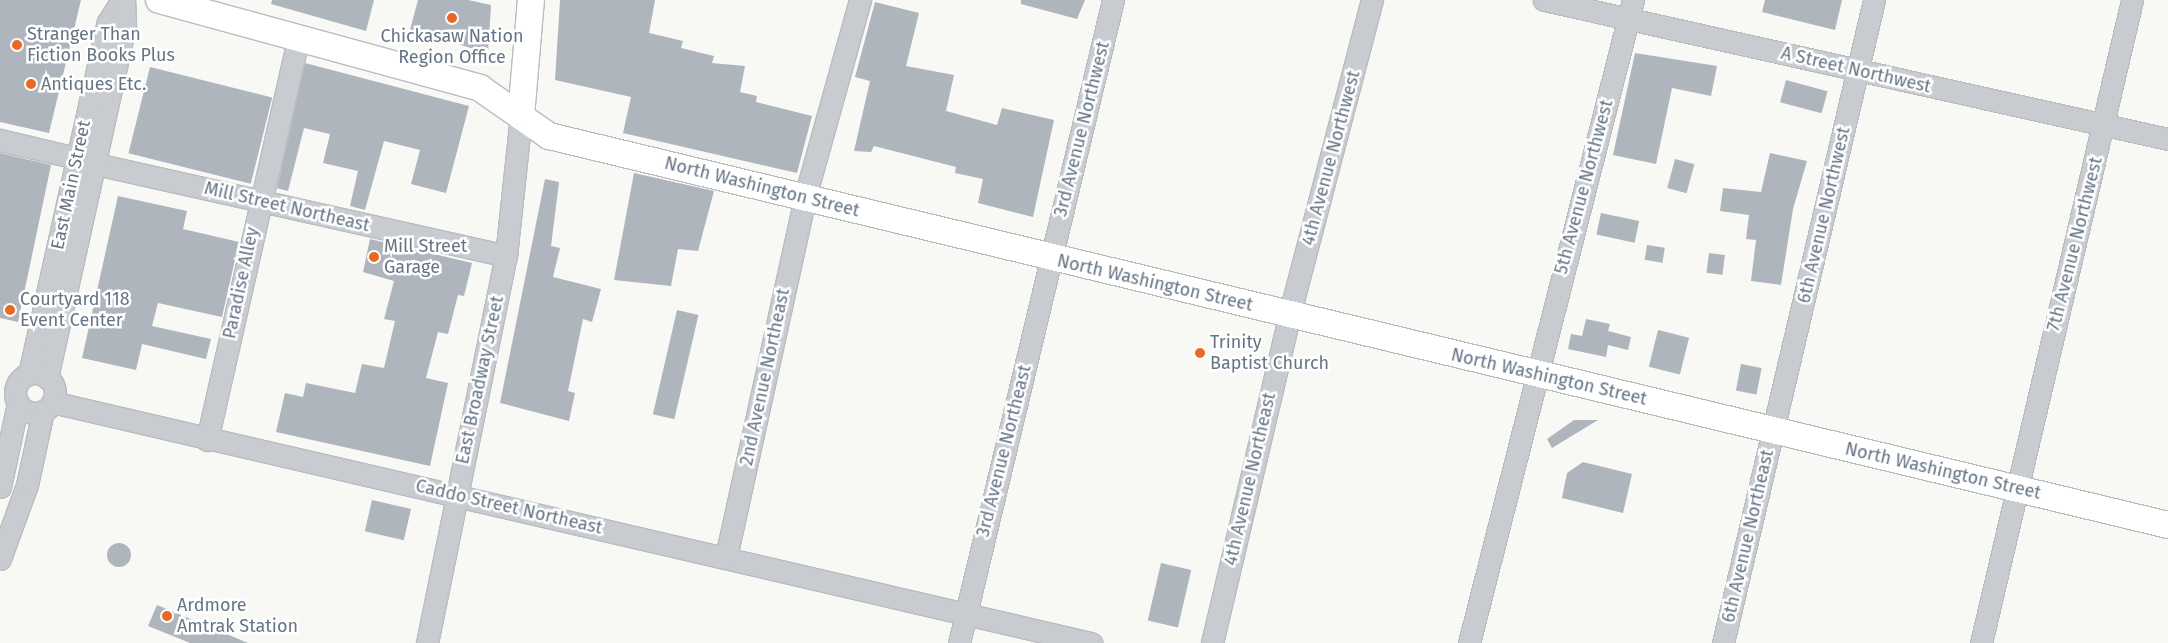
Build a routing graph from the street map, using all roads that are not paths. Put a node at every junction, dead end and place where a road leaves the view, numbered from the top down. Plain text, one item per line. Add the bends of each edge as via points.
1 (123, 0) edge
2 (159, 0) edge
3 (531, 0) edge
4 (860, 0) edge
5 (1113, 0) edge
6 (1372, 0) edge
7 (1544, 0) edge
8 (1874, 0) edge
9 (2132, 0) edge
10 (1631, 10) edge
11 (298, 38) junction
12 (1858, 70) junction
13 (521, 116) junction
14 (2104, 125) junction
15 (2168, 139) edge
16 (0, 140) edge
17 (86, 161) junction
18 (805, 197) junction
19 (259, 200) junction
20 (506, 256) junction
21 (1050, 258) junction
22 (1289, 316) junction
23 (1534, 374) junction
24 (38, 376) junction
25 (11, 394) edge
26 (48, 406) junction
27 (1772, 430) junction
28 (207, 440) junction
29 (0, 487) edge
30 (2016, 488) junction
31 (456, 494) junction
32 (2168, 525) edge
33 (726, 557) junction
34 (0, 559) edge
35 (965, 613) junction
36 (427, 643) edge
37 (959, 643) edge
38 (1091, 643) edge
39 (1212, 643) edge
40 (1469, 643) edge
41 (1723, 643) edge
42 (1981, 643) edge

1 - 17 street, East Main Street via 108,22
2 - 11 main road, North Washington Street
3 - 13 main road
4 - 18 street, 2nd Avenue Northeast
5 - 21 street, 3rd Avenue Northwest
6 - 22 street, 4th Avenue Northwest
7 - 10 street, A Street Northwest
8 - 12 street, 6th Avenue Northwest
9 - 14 street, 7th Avenue Northwest
10 - 12 street, A Street Northwest
10 - 23 street, 5th Avenue Northwest
11 - 13 main road, North Washington Street via 480,88
11 - 19 street, Paradise Alley
12 - 14 street, A Street Northwest
12 - 27 street, 6th Avenue Northwest
13 - 18 main road, North Washington Street via 549,136
13 - 20 street, East Broadway Street
14 - 15 street, A Street Northwest
14 - 30 street, 7th Avenue Northwest
16 - 17 street, Mill Street Northeast
17 - 19 street, Mill Street Northeast
17 - 24 street, East Main Street
18 - 21 main road, North Washington Street
18 - 33 street, 2nd Avenue Northeast
19 - 20 street, Mill Street Northeast
19 - 28 street, Paradise Alley
20 - 31 street, East Broadway Street
21 - 22 main road, North Washington Street
21 - 35 street, 3rd Avenue Northeast
22 - 23 main road, North Washington Street
22 - 39 street, 4th Avenue Northeast
23 - 27 main road, North Washington Street
23 - 40 street, 5th Avenue Northwest
24 - 25 street, East Main Street via 20,380
24 - 26 street, East Main Street via 54,390
25 - 26 street via 31,412
25 - 29 street, East Main Street
26 - 28 street, Caddo Street Northeast
26 - 34 street, East Main Street via 27,485
27 - 30 main road, North Washington Street
27 - 41 street, 6th Avenue Northeast
28 - 31 street, Caddo Street Northeast
30 - 32 main road, North Washington Street
30 - 42 street, 7th Avenue Northwest
31 - 33 street, Caddo Street Northeast
31 - 36 street, East Broadway Street
33 - 35 street, Caddo Street Northeast
35 - 37 street, 3rd Avenue Northeast
35 - 38 street, Caddo Street Northeast

